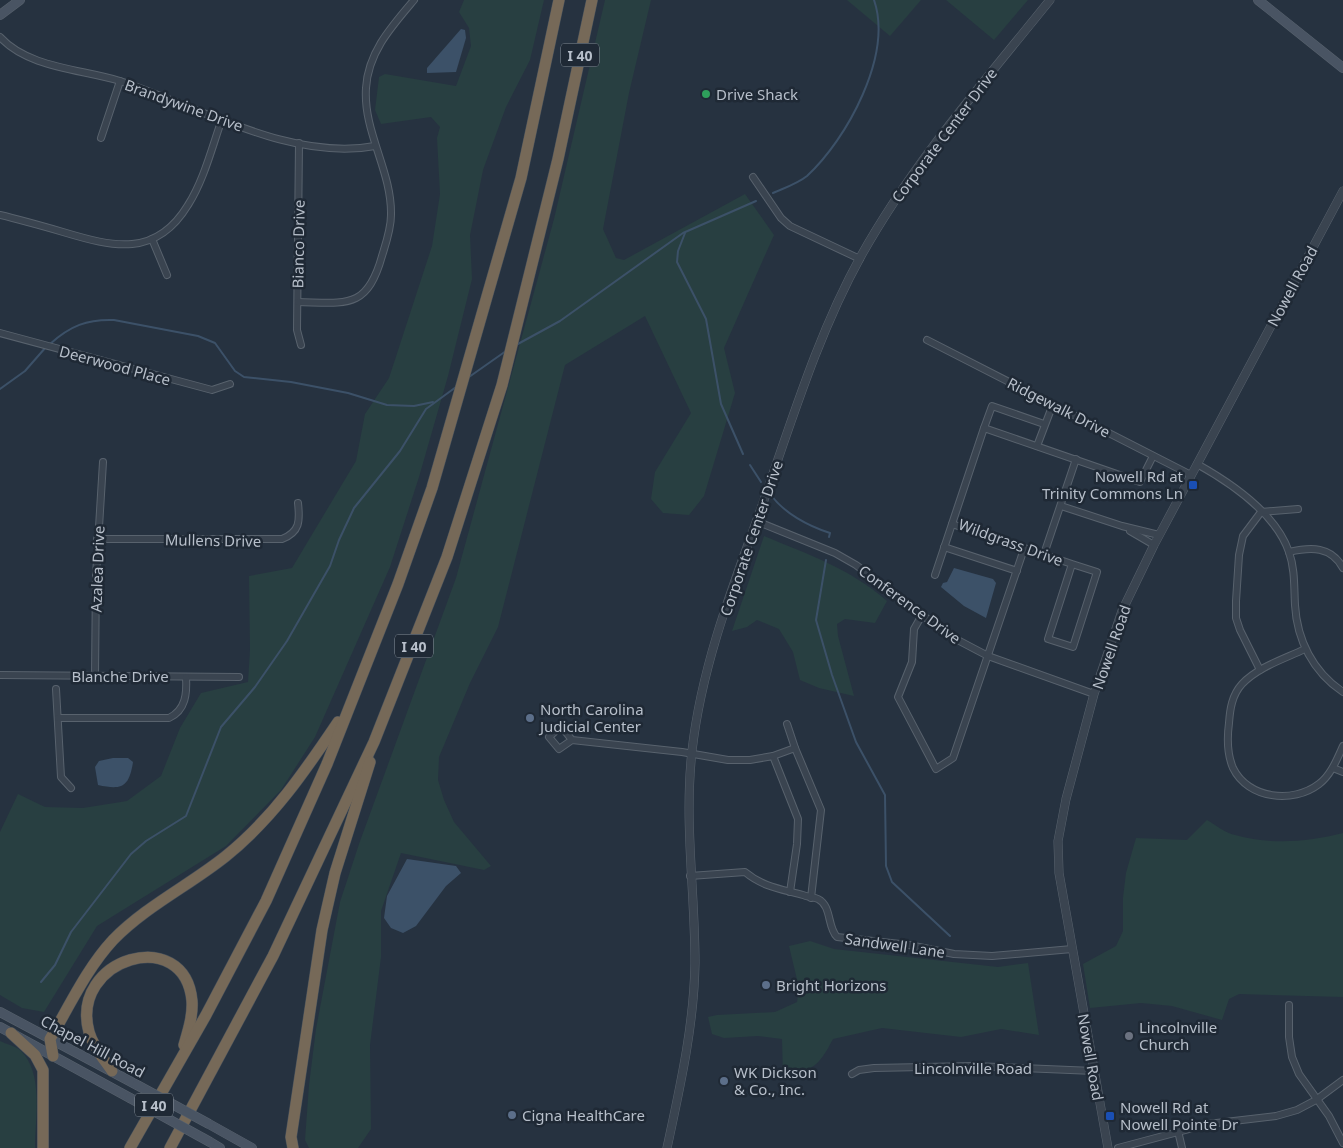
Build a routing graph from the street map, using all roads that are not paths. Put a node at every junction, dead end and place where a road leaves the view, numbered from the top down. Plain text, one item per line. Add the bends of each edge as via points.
1 (20, 0) edge
2 (414, 0) edge
3 (559, 0) edge
4 (592, 0) edge
5 (1050, 0) edge
6 (1258, 0) edge
7 (0, 15) edge
8 (0, 37) edge
9 (1343, 68) edge
10 (120, 81) junction
11 (222, 119) junction
12 (101, 138) dead end
13 (299, 143) junction
14 (375, 146) junction
15 (753, 177) dead end
16 (1343, 191) edge
17 (0, 215) edge
18 (152, 239) junction
19 (860, 259) junction
20 (167, 274) dead end
21 (298, 302) junction
22 (0, 333) edge
23 (927, 340) dead end
24 (301, 345) dead end
25 (230, 384) dead end
26 (1053, 404) junction
27 (1044, 424) junction
28 (984, 428) junction
29 (1038, 446) junction
30 (1153, 456) junction
31 (1076, 459) junction
32 (103, 462) dead end
33 (1197, 464) junction
34 (1191, 475) junction
35 (298, 503) dead end
36 (1061, 506) junction
37 (1298, 509) dead end
38 (1261, 512) junction
39 (756, 521) junction
40 (952, 524) junction
41 (1122, 526) junction
42 (1159, 535) junction
43 (98, 539) junction
44 (1154, 545) junction
45 (944, 547) junction
46 (1024, 549) junction
47 (1289, 552) junction
48 (1044, 554) junction
49 (1072, 564) junction
50 (1342, 566) edge
51 (1017, 571) junction
52 (935, 575) dead end
53 (922, 615) junction
54 (1304, 649) junction
55 (988, 656) junction
56 (1260, 670) junction
57 (0, 675) edge
58 (95, 676) junction
59 (186, 677) junction
60 (239, 677) dead end
61 (56, 689) dead end
62 (1343, 692) edge
63 (1094, 694) junction
64 (350, 704) junction
65 (58, 718) junction
66 (787, 724) dead end
67 (572, 740) dead end
68 (374, 742) junction
69 (1343, 746) edge
70 (795, 748) junction
71 (692, 754) junction
72 (773, 756) junction
73 (1333, 768) junction
74 (1343, 772) edge
75 (71, 788) dead end
76 (690, 876) junction
77 (790, 892) junction
78 (811, 898) junction
79 (1072, 949) junction
80 (1289, 1005) dead end
81 (0, 1012) edge
82 (0, 1027) edge
83 (11, 1033) junction
84 (50, 1039) junction
85 (53, 1056) junction
86 (179, 1062) junction
87 (1094, 1070) junction
88 (112, 1071) junction
89 (852, 1074) dead end
90 (1343, 1080) edge
91 (1316, 1100) junction
92 (1178, 1132) junction
93 (1343, 1143) edge
94 (43, 1148) edge
95 (130, 1148) edge
96 (170, 1148) edge
97 (220, 1148) edge
98 (252, 1148) edge
99 (293, 1148) edge
100 (667, 1148) edge
101 (1108, 1148) edge
102 (1118, 1148) edge
103 (1182, 1148) edge

1 - 7 main road
2 - 14 street via 380,42 369,70 366,100
3 - 64 highway, I 40 via 521,178 432,488
4 - 68 highway, I 40 via 558,159 502,385 447,558
5 - 19 street, Corporate Center Drive via 912,174
6 - 9 main road
8 - 10 street, Brandywine Drive via 28,58
10 - 11 street, Brandywine Drive
10 - 12 street
11 - 13 street, Brandywine Drive
11 - 18 street via 192,199 170,227
13 - 14 street, Brandywine Drive via 345,148
13 - 21 street, Bianco Drive
14 - 21 street via 389,194 391,216 374,281 353,300
15 - 19 street via 790,226
16 - 33 street, Nowell Road
17 - 18 street via 110,245
18 - 20 street
19 - 39 street, Corporate Center Drive via 816,354
21 - 24 street, Bianco Drive
22 - 25 street, Deerwood Place via 205,389 223,388
23 - 26 street, Ridgewalk Drive
26 - 27 street
26 - 30 street, Ridgewalk Drive
27 - 28 street, Wildgrass Drive via 992,406
27 - 29 street
28 - 29 street
28 - 40 street, Wildgrass Drive
29 - 31 street
30 - 31 street via 1140,482
30 - 34 street, Ridgewalk Drive
31 - 36 street
32 - 43 street, Azalea Drive
33 - 34 street, Nowell Road
33 - 38 street via 1227,481
34 - 42 street, Nowell Road
35 - 43 street, Mullens Drive via 299,526 292,535 282,539
36 - 41 street
36 - 48 street
37 - 38 street
38 - 47 street via 1279,533
38 - 56 street via 1243,536 1236,601 1240,630
39 - 53 street, Conference Drive via 856,564
39 - 71 street, Corporate Center Drive via 712,651
40 - 45 street
40 - 46 street, Wildgrass Drive
41 - 42 street
41 - 44 street
42 - 44 street, Nowell Road
43 - 58 street, Azalea Drive
44 - 63 street, Nowell Road via 1119,618
45 - 51 street
45 - 52 street
46 - 48 street, Wildgrass Drive
46 - 51 street
47 - 50 street via 1302,549 1328,551
47 - 54 street via 1294,570 1296,622
48 - 49 street, Wildgrass Drive
49 - 49 street, Wildgrass Drive via 1048,639 1074,646 1097,572
51 - 55 street
53 - 55 street, Conference Drive via 950,636
53 - 55 street via 914,629 912,662 898,697 936,769 953,758
54 - 56 street
54 - 62 street via 1323,676
55 - 63 street, Conference Drive
56 - 73 street via 1241,685 1230,708 1229,755 1239,776 1264,793 1291,796 1320,783
57 - 58 street, Blanche Drive
58 - 59 street, Blanche Drive
59 - 60 street, Blanche Drive
59 - 65 street via 184,704 170,718
61 - 65 street
63 - 79 street, Nowell Road via 1058,841
64 - 84 highway via 304,773 256,828 219,861 139,917 103,952
64 - 86 highway, I 40 via 266,901
65 - 75 street via 61,777
66 - 70 street
67 - 71 street
68 - 96 highway, I 40 via 273,956
68 - 99 highway via 322,930
69 - 73 street
70 - 72 street
70 - 78 street via 821,810
71 - 72 street via 728,760
71 - 76 street, Corporate Center Drive via 688,821
72 - 77 street via 798,818
73 - 74 street
76 - 77 street, Sandwell Lane via 745,872 769,888
76 - 100 street, Corporate Center Drive via 695,962 692,1004
77 - 78 street, Sandwell Lane
78 - 79 street, Sandwell Lane via 819,899 825,907 831,931 837,937 954,954 992,956
79 - 87 street, Nowell Road
80 - 91 street via 1292,1057
81 - 84 main road, Chapel Hill Road
82 - 83 main road, Chapel Hill Road
83 - 85 main road, Chapel Hill Road
83 - 94 highway via 35,1055 43,1070
84 - 85 highway
84 - 88 main road, Chapel Hill Road
85 - 97 main road, Chapel Hill Road, bridge
86 - 88 highway via 192,1013 187,983 181,973 167,962 136,957 118,963 102,976 88,1007 91,1038
86 - 95 highway, I 40
87 - 89 street, Lincolnville Road via 963,1066 874,1068
87 - 101 street, Nowell Road
88 - 98 main road, Chapel Hill Road, bridge
90 - 91 street
91 - 92 street via 1276,1116 1208,1124
91 - 93 street via 1329,1116
92 - 102 street
92 - 103 street

